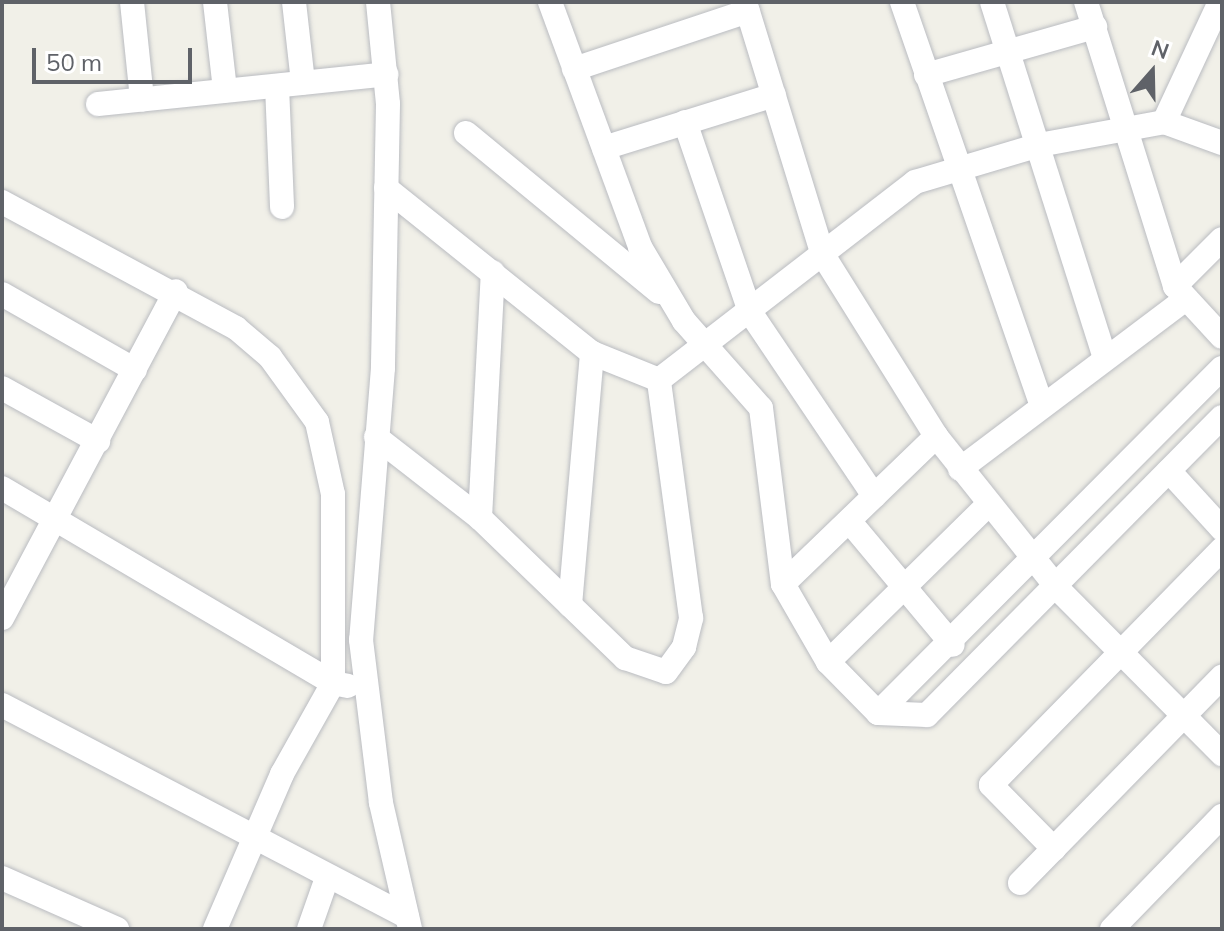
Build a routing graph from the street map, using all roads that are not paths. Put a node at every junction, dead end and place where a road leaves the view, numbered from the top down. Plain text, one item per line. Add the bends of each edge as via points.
1 (132, 2) edge
2 (215, 2) edge
3 (294, 2) edge
4 (378, 2) edge
5 (550, 2) edge
6 (902, 2) edge
7 (992, 2) edge
8 (1086, 2) edge
9 (1220, 2) edge
10 (747, 6) edge
11 (1095, 27) junction
12 (1008, 50) junction
13 (574, 69) junction
14 (386, 74) junction
15 (926, 75) junction
16 (303, 82) junction
17 (277, 86) junction
18 (225, 90) junction
19 (774, 95) junction
20 (142, 99) junction
21 (98, 104) dead end
22 (685, 122) junction
23 (1164, 122) junction
24 (1120, 126) junction
25 (466, 133) dead end
26 (1222, 143) edge
27 (1039, 145) junction
28 (604, 148) junction
29 (959, 165) junction
30 (386, 188) junction
31 (2, 202) edge
32 (282, 207) dead end
33 (1222, 239) edge
34 (823, 255) junction
35 (493, 272) junction
36 (176, 291) junction
37 (2, 294) edge
38 (1178, 294) junction
39 (673, 304) junction
40 (750, 312) junction
41 (1222, 337) edge
42 (705, 346) junction
43 (592, 353) junction
44 (1105, 359) junction
45 (1222, 368) edge
46 (135, 370) junction
47 (659, 380) junction
48 (2, 388) edge
49 (1042, 406) junction
50 (1222, 417) edge
51 (936, 436) junction
52 (376, 437) junction
53 (98, 441) junction
54 (960, 469) junction
55 (1169, 471) junction
56 (2, 488) edge
57 (874, 496) junction
58 (986, 507) junction
59 (58, 518) junction
60 (480, 518) junction
61 (850, 522) junction
62 (1222, 529) edge
63 (1222, 549) edge
64 (1034, 561) junction
65 (783, 584) junction
66 (905, 588) junction
67 (1058, 589) junction
68 (570, 605) junction
69 (2, 618) edge
70 (953, 645) junction
71 (1120, 653) junction
72 (828, 662) junction
73 (1222, 677) edge
74 (333, 683) junction
75 (364, 690) junction
76 (2, 705) edge
77 (878, 713) junction
78 (1183, 717) junction
79 (1222, 754) edge
80 (1222, 816) edge
81 (248, 840) junction
82 (1054, 849) junction
83 (2, 878) edge
84 (327, 878) junction
85 (1020, 883) dead end
86 (408, 923) edge
87 (117, 929) edge
88 (215, 929) edge
89 (309, 929) edge
90 (1112, 929) edge

1 - 20 street
2 - 18 street
3 - 16 street
4 - 14 street
5 - 13 street
6 - 15 street
7 - 12 street
8 - 11 street
9 - 23 street
10 - 13 street
10 - 19 street
11 - 12 street
11 - 24 street
12 - 15 street
12 - 27 street
13 - 28 street
14 - 16 street
14 - 30 street
15 - 29 street
16 - 17 street
17 - 18 street
17 - 32 street
18 - 20 street
19 - 22 street
19 - 34 street
20 - 21 street
22 - 28 street
22 - 40 street
23 - 24 street
23 - 26 street
24 - 27 street
24 - 38 street
25 - 39 street
27 - 29 street
27 - 44 street
28 - 39 street via 640,247
29 - 34 street via 915,182
29 - 49 street
30 - 35 street
30 - 52 street
31 - 36 street
33 - 38 street
34 - 40 street
34 - 51 street
35 - 43 street
35 - 60 street
36 - 46 street
36 - 74 street via 270,357 317,422 333,494
37 - 46 street
38 - 41 street
38 - 44 street
39 - 42 street
40 - 42 street
40 - 57 street
42 - 47 street
42 - 65 street via 761,408
43 - 47 street
43 - 68 street
44 - 49 street
45 - 64 street
46 - 53 street
47 - 68 street via 691,618 684,647 666,672 648,671
48 - 53 street
49 - 54 street
50 - 55 street
51 - 54 street
51 - 57 street
52 - 60 street
52 - 75 street via 363,579
53 - 59 street
54 - 58 street
55 - 62 street
55 - 67 street
56 - 59 street
57 - 61 street
58 - 64 street
58 - 66 street
59 - 69 street
59 - 74 street
60 - 68 street
61 - 65 street
61 - 66 street
63 - 71 street
64 - 67 street
64 - 70 street
65 - 72 street
66 - 70 street
66 - 72 street
67 - 71 street
67 - 77 street via 927,715
70 - 77 street
71 - 78 street
71 - 82 street via 991,785
72 - 77 street
73 - 78 street
74 - 75 street
74 - 81 street
75 - 86 street
76 - 81 street
78 - 79 street
78 - 82 street
80 - 90 street
81 - 84 street
81 - 88 street
82 - 85 street
83 - 87 street
84 - 86 street
84 - 89 street

